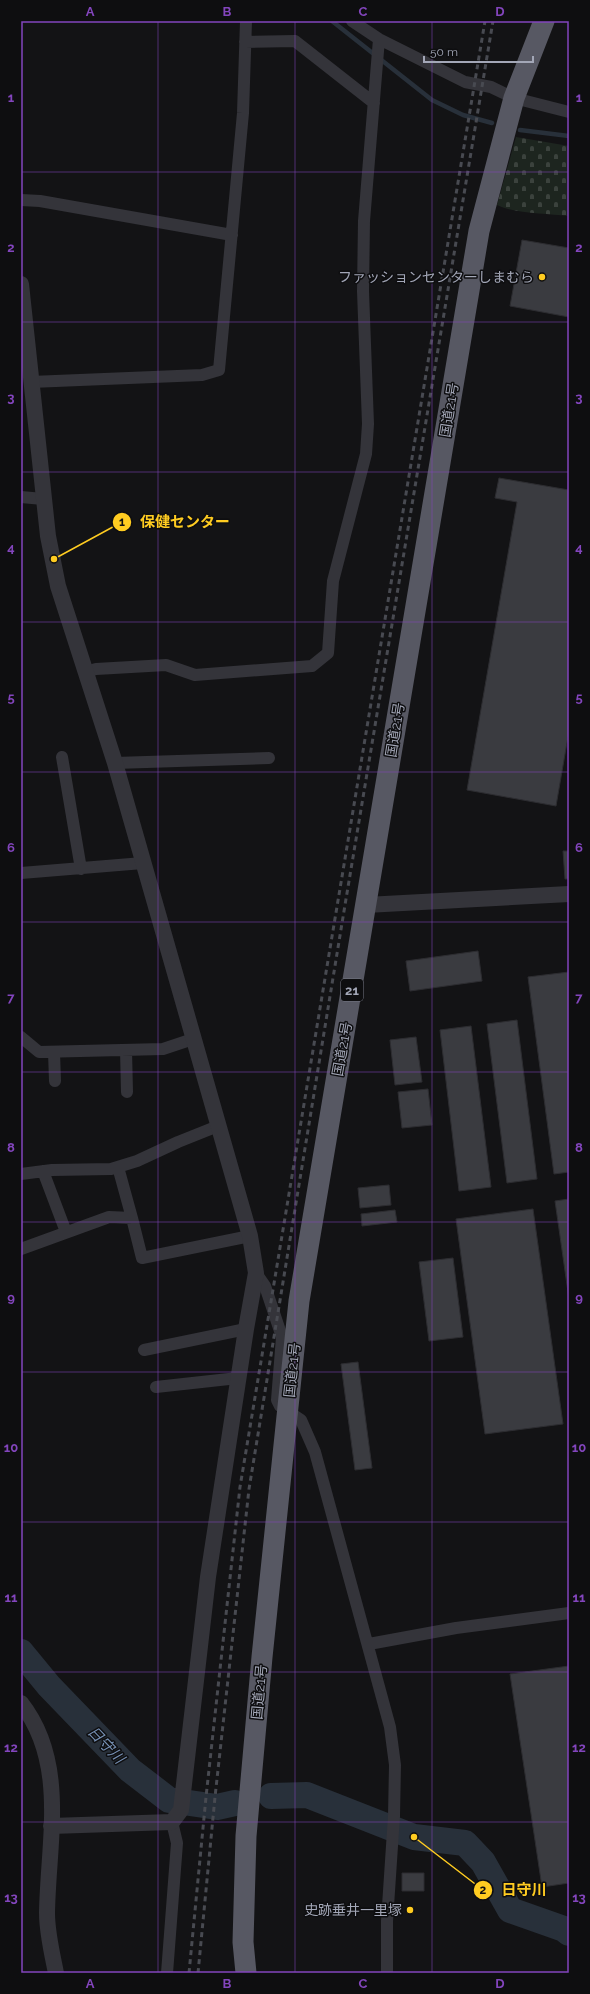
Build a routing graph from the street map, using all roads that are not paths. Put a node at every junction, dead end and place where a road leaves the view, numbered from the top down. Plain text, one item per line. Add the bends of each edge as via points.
1 (246, 21) edge
2 (352, 21) edge
3 (544, 21) edge
4 (379, 39) junction
5 (245, 42) junction
6 (514, 98) junction
7 (374, 102) junction
8 (569, 112) edge
9 (21, 200) edge
10 (232, 235) junction
11 (21, 284) edge
12 (31, 382) junction
13 (21, 497) edge
14 (43, 498) junction
15 (85, 672) junction
16 (62, 757) dead end
17 (269, 758) dead end
18 (115, 763) junction
19 (143, 863) junction
20 (81, 869) junction
21 (21, 872) edge
22 (569, 894) edge
23 (366, 905) junction
24 (21, 1037) edge
25 (192, 1039) junction
26 (126, 1050) junction
27 (54, 1052) junction
28 (55, 1081) dead end
29 (127, 1092) dead end
30 (218, 1126) junction
31 (118, 1167) junction
32 (43, 1171) junction
33 (21, 1174) edge
34 (132, 1218) junction
35 (66, 1232) junction
36 (250, 1236) junction
37 (21, 1249) edge
38 (256, 1273) junction
39 (246, 1329) junction
40 (144, 1350) dead end
41 (238, 1378) junction
42 (156, 1387) dead end
43 (288, 1411) junction
44 (569, 1613) edge
45 (369, 1644) junction
46 (21, 1703) edge
47 (176, 1816) junction
48 (51, 1826) junction
49 (56, 1973) edge
50 (167, 1973) edge
51 (246, 1973) edge
52 (387, 1973) edge

1 - 5 street
2 - 4 street
3 - 6 highway, 国道21号 / 21
4 - 6 street via 465,82 491,87
4 - 7 street
5 - 7 street via 295,41
5 - 10 street via 243,113
6 - 8 street
6 - 23 highway, 国道21号 / 21 via 479,231
7 - 15 street via 364,229 363,292 368,424 366,454 333,581 328,653 312,666 195,675 166,665 96,669
9 - 10 street via 40,201
10 - 12 street via 219,370 202,375
11 - 12 street
12 - 14 street
13 - 14 street
14 - 15 street via 58,586
15 - 18 street
16 - 20 street
17 - 18 street
18 - 19 street
19 - 20 street
19 - 25 street
20 - 21 street
22 - 23 street
23 - 43 highway, 国道21号 / 21 via 299,1301
24 - 27 street via 39,1052
25 - 26 street via 163,1049
25 - 30 street
26 - 27 street
26 - 29 street
27 - 28 street
30 - 31 street
30 - 36 street
31 - 32 street
31 - 34 street
32 - 33 street
32 - 35 street
34 - 35 street via 109,1217
34 - 36 street via 142,1258
35 - 37 street
36 - 38 street
38 - 39 street
38 - 43 street via 265,1286 281,1328 277,1400 280,1406
39 - 40 street
39 - 41 street
41 - 42 street
41 - 47 street via 208,1577 183,1793
43 - 45 street via 301,1420 315,1452
43 - 51 highway, 国道21号 / 21 via 246,1836 243,1942
44 - 45 street via 456,1628
45 - 52 street via 390,1727 395,1765
46 - 48 street via 28,1711 42,1739 49,1764 52,1788
47 - 48 street
47 - 50 street via 177,1843
48 - 49 street via 47,1913 48,1934

